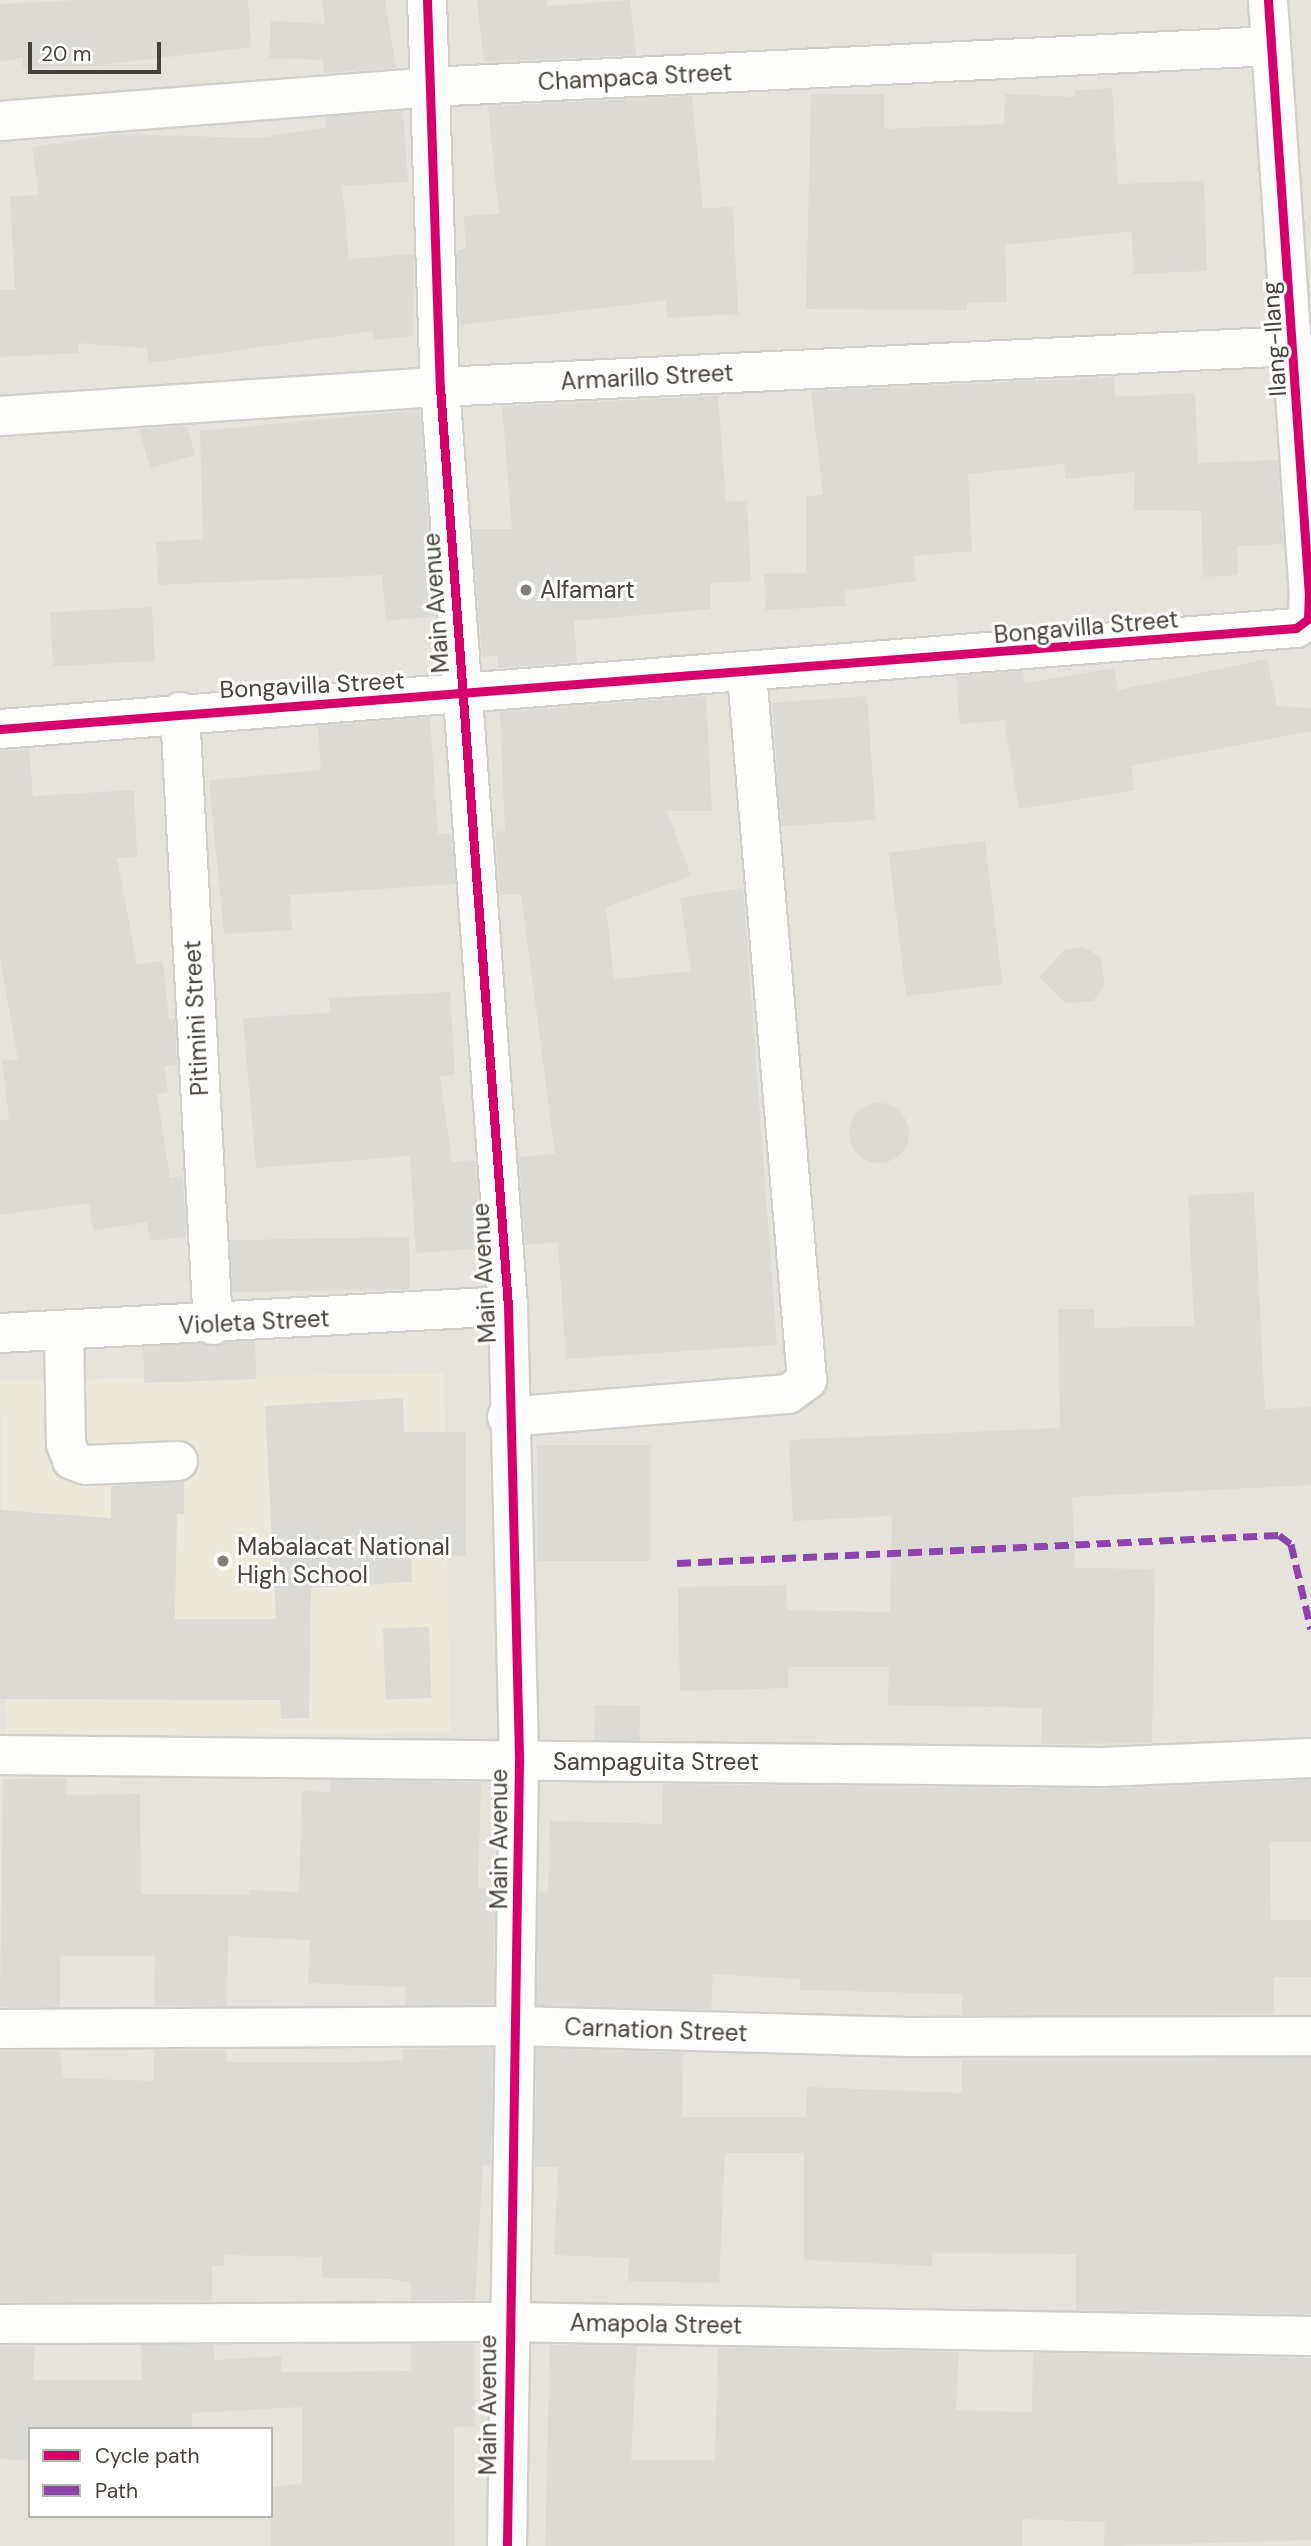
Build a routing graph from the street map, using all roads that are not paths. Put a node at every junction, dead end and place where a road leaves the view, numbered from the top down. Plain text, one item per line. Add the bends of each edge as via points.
1 (427, 0) edge
2 (1268, 0) edge
3 (1271, 46) junction
4 (428, 87) junction
5 (0, 121) edge
6 (1295, 346) junction
7 (440, 387) junction
8 (0, 416) edge
9 (1296, 628) joint
10 (747, 675) junction
11 (463, 696) junction
12 (180, 712) junction
13 (0, 729) edge
14 (508, 1306) junction
15 (213, 1325) junction
16 (64, 1331) junction
17 (0, 1334) edge
18 (507, 1417) junction
19 (178, 1461) dead end
20 (0, 1755) edge
21 (1311, 1758) edge
22 (519, 1762) junction
23 (517, 2026) junction
24 (0, 2029) edge
25 (1311, 2035) edge
26 (507, 2322) junction
27 (0, 2324) edge
28 (1311, 2336) edge
29 (507, 2546) edge

1 - 4 street, Main Avenue
2 - 3 street, Ilang-Ilang
3 - 4 street, Champaca Street
3 - 6 street, Ilang-Ilang
4 - 5 street, Champaca Street
4 - 7 street, Main Avenue
6 - 7 street, Armarillo Street
6 - 9 street, Ilang-Ilang via 1309,596 1308,619
7 - 8 street, Armarillo Street
7 - 11 street, Main Avenue
9 - 10 street, Bongavilla Street
10 - 11 street, Bongavilla Street
10 - 18 street via 807,1380 788,1394
11 - 12 street, Bongavilla Street
11 - 14 street, Main Avenue
12 - 13 street, Bongavilla Street
12 - 15 street, Pitimini Street
14 - 15 street, Violeta Street
14 - 18 street, Main Avenue
15 - 16 street, Violeta Street
16 - 17 street, Violeta Street
16 - 19 street via 66,1444 72,1460 86,1465
18 - 22 street, Main Avenue
20 - 22 street, Sampaguita Street
21 - 22 street, Sampaguita Street via 1116,1766
22 - 23 street, Main Avenue
23 - 24 street, Carnation Street
23 - 25 street, Carnation Street via 908,2037
23 - 26 street, Main Avenue
26 - 27 street, Amapola Street
26 - 28 street, Amapola Street
26 - 29 street, Main Avenue

